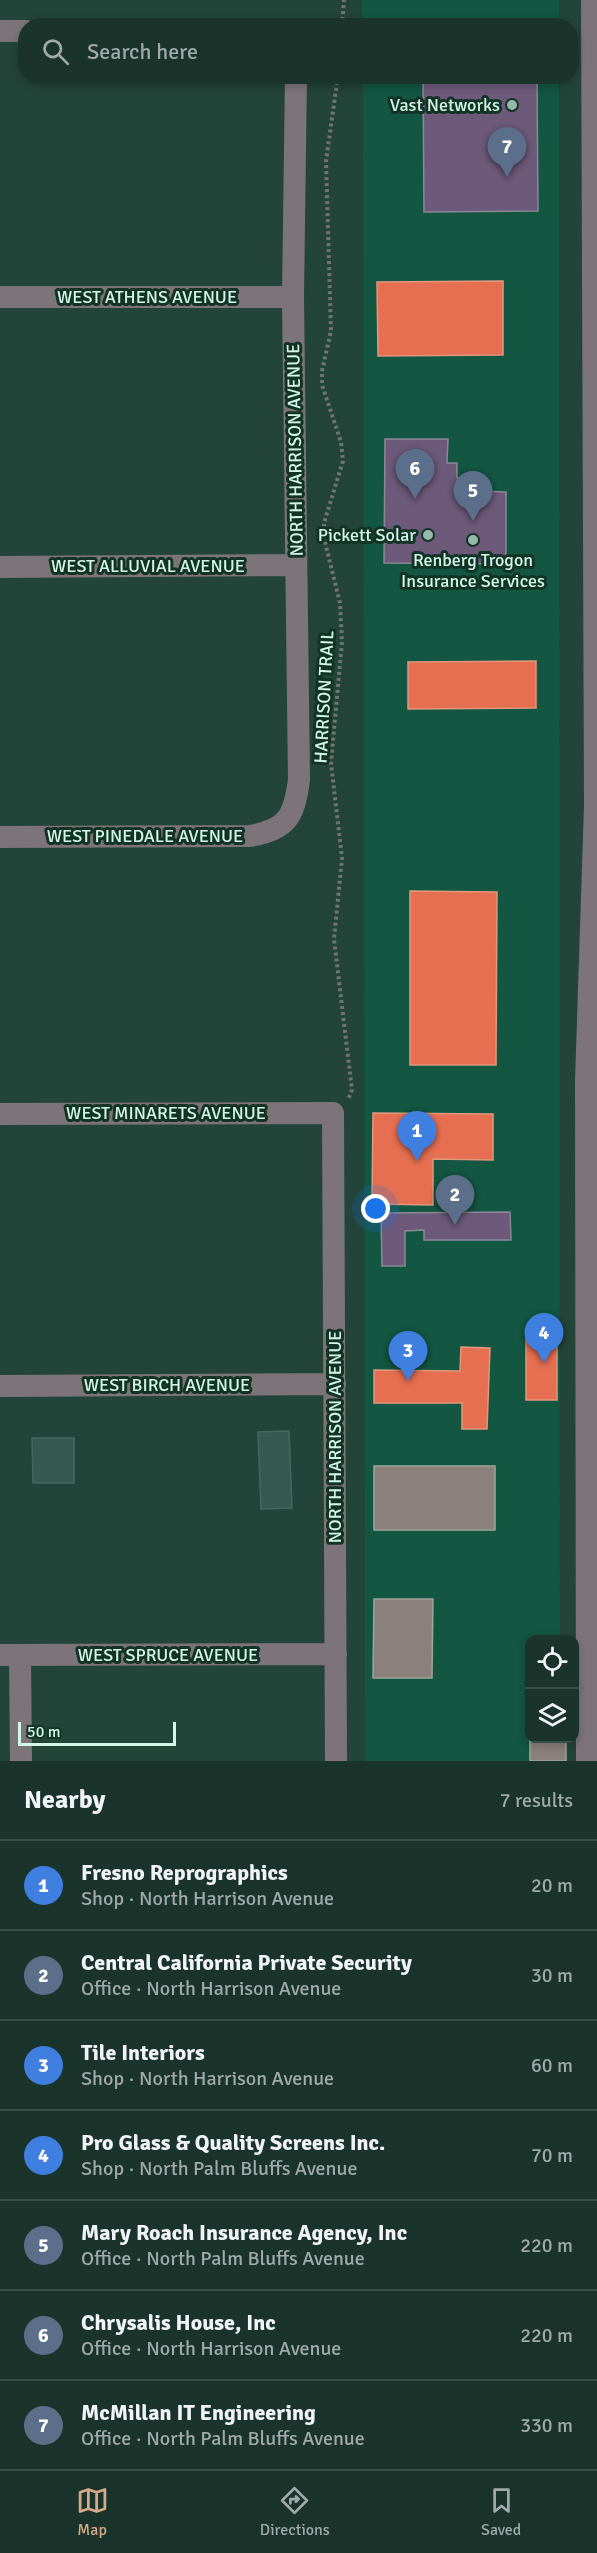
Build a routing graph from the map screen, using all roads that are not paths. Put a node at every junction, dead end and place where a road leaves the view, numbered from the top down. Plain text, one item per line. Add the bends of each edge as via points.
1 (592, 0) edge
2 (0, 31) edge
3 (18, 31) edge
4 (296, 84) edge
5 (0, 297) edge
6 (293, 297) junction
7 (296, 566) junction
8 (0, 567) edge
9 (596, 689) edge
10 (287, 821) joint
11 (0, 837) edge
12 (338, 1108) joint
13 (0, 1114) edge
14 (335, 1384) junction
15 (0, 1386) edge
16 (336, 1654) junction
17 (10, 1655) edge
18 (21, 1761) edge
19 (336, 1761) edge
20 (587, 1761) edge

1 - 9 street
2 - 3 street
4 - 6 street, NORTH HARRISON AVENUE
5 - 6 street, WEST ATHENS AVENUE
6 - 7 street, NORTH HARRISON AVENUE
7 - 8 street, WEST ALLUVIAL AVENUE
7 - 10 street, NORTH HARRISON AVENUE via 299,780 296,804
9 - 20 street via 586,1081
10 - 11 street, WEST PINEDALE AVENUE via 270,833 249,836
12 - 13 street, WEST MINARETS AVENUE
12 - 14 street, NORTH HARRISON AVENUE
14 - 15 street, WEST BIRCH AVENUE
14 - 16 street, NORTH HARRISON AVENUE
16 - 17 street, WEST SPRUCE AVENUE
16 - 19 street, NORTH HARRISON AVENUE
17 - 18 street

